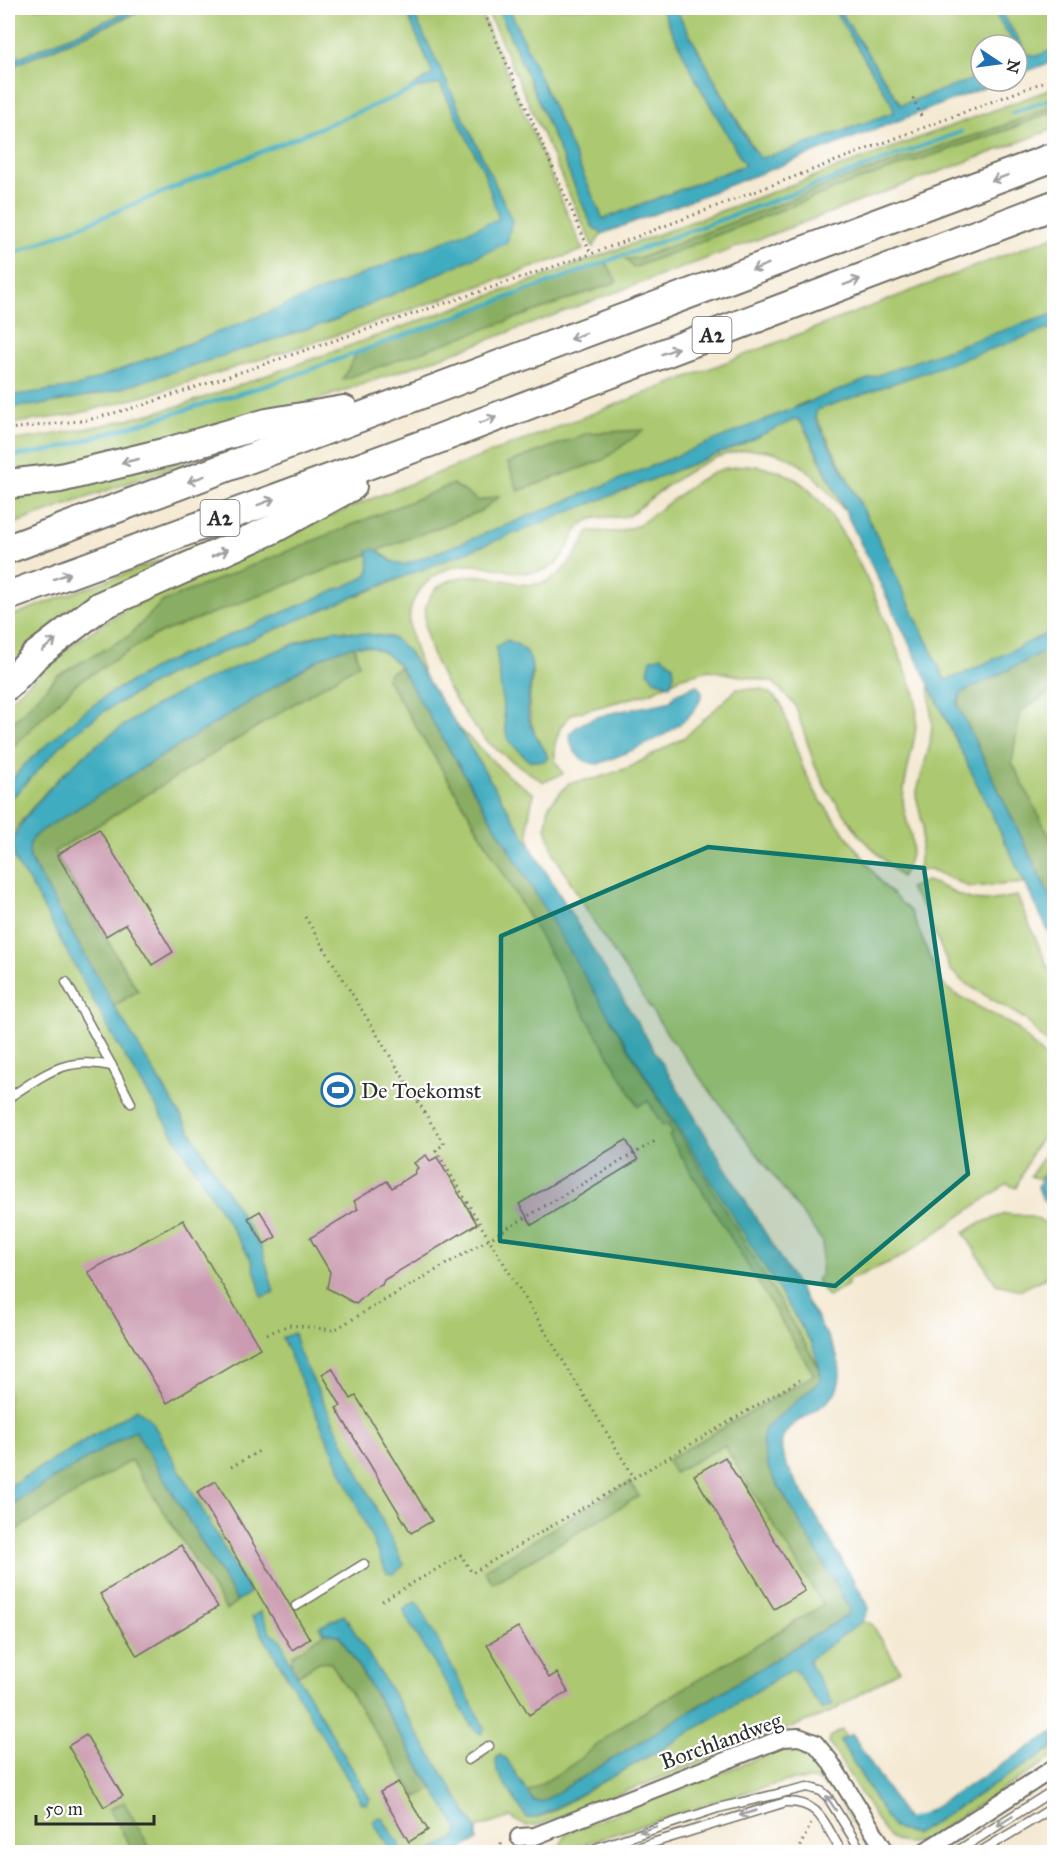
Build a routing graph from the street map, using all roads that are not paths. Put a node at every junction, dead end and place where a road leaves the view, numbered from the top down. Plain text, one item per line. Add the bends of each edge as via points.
1 (1054, 157) edge
2 (1054, 205) edge
3 (408, 400) junction
4 (433, 441) junction
5 (8, 484) edge
6 (8, 549) edge
7 (8, 596) edge
8 (8, 685) edge
9 (66, 982) dead end
10 (112, 1066) junction
11 (8, 1098) edge
12 (131, 1102) dead end
13 (364, 1564) dead end
14 (296, 1606) dead end
15 (489, 1746) dead end
16 (468, 1760) dead end
17 (1054, 1768) edge
18 (1054, 1790) edge
19 (1054, 1807) edge
20 (519, 1837) dead end
21 (584, 1852) edge
22 (623, 1852) edge
23 (842, 1852) edge
24 (862, 1852) edge
25 (886, 1852) edge
26 (924, 1852) edge
27 (956, 1852) edge
28 (980, 1852) edge

1 -> 3 highway, A2
4 -> 2 highway, A2
3 -> 5 highway, A2 via 267,423 60,478
3 -> 6 highway, A2
7 -> 4 highway, A2
8 -> 4 highway, A2 via 44,649 100,606 273,529
9 - 10 lane
10 - 11 lane via 85,1061 71,1064 46,1074
10 - 12 lane
13 - 14 lane
15 - 16 lane
17 - 26 street
18 -> 27 lane
19 - 28 lane
20 - 25 street, Borchlandweg via 535,1836 783,1738 799,1737 815,1743 829,1760
24 -> 21 lane via 827,1796 807,1787 718,1808
23 -> 22 lane via 818,1811 798,1802 786,1802

